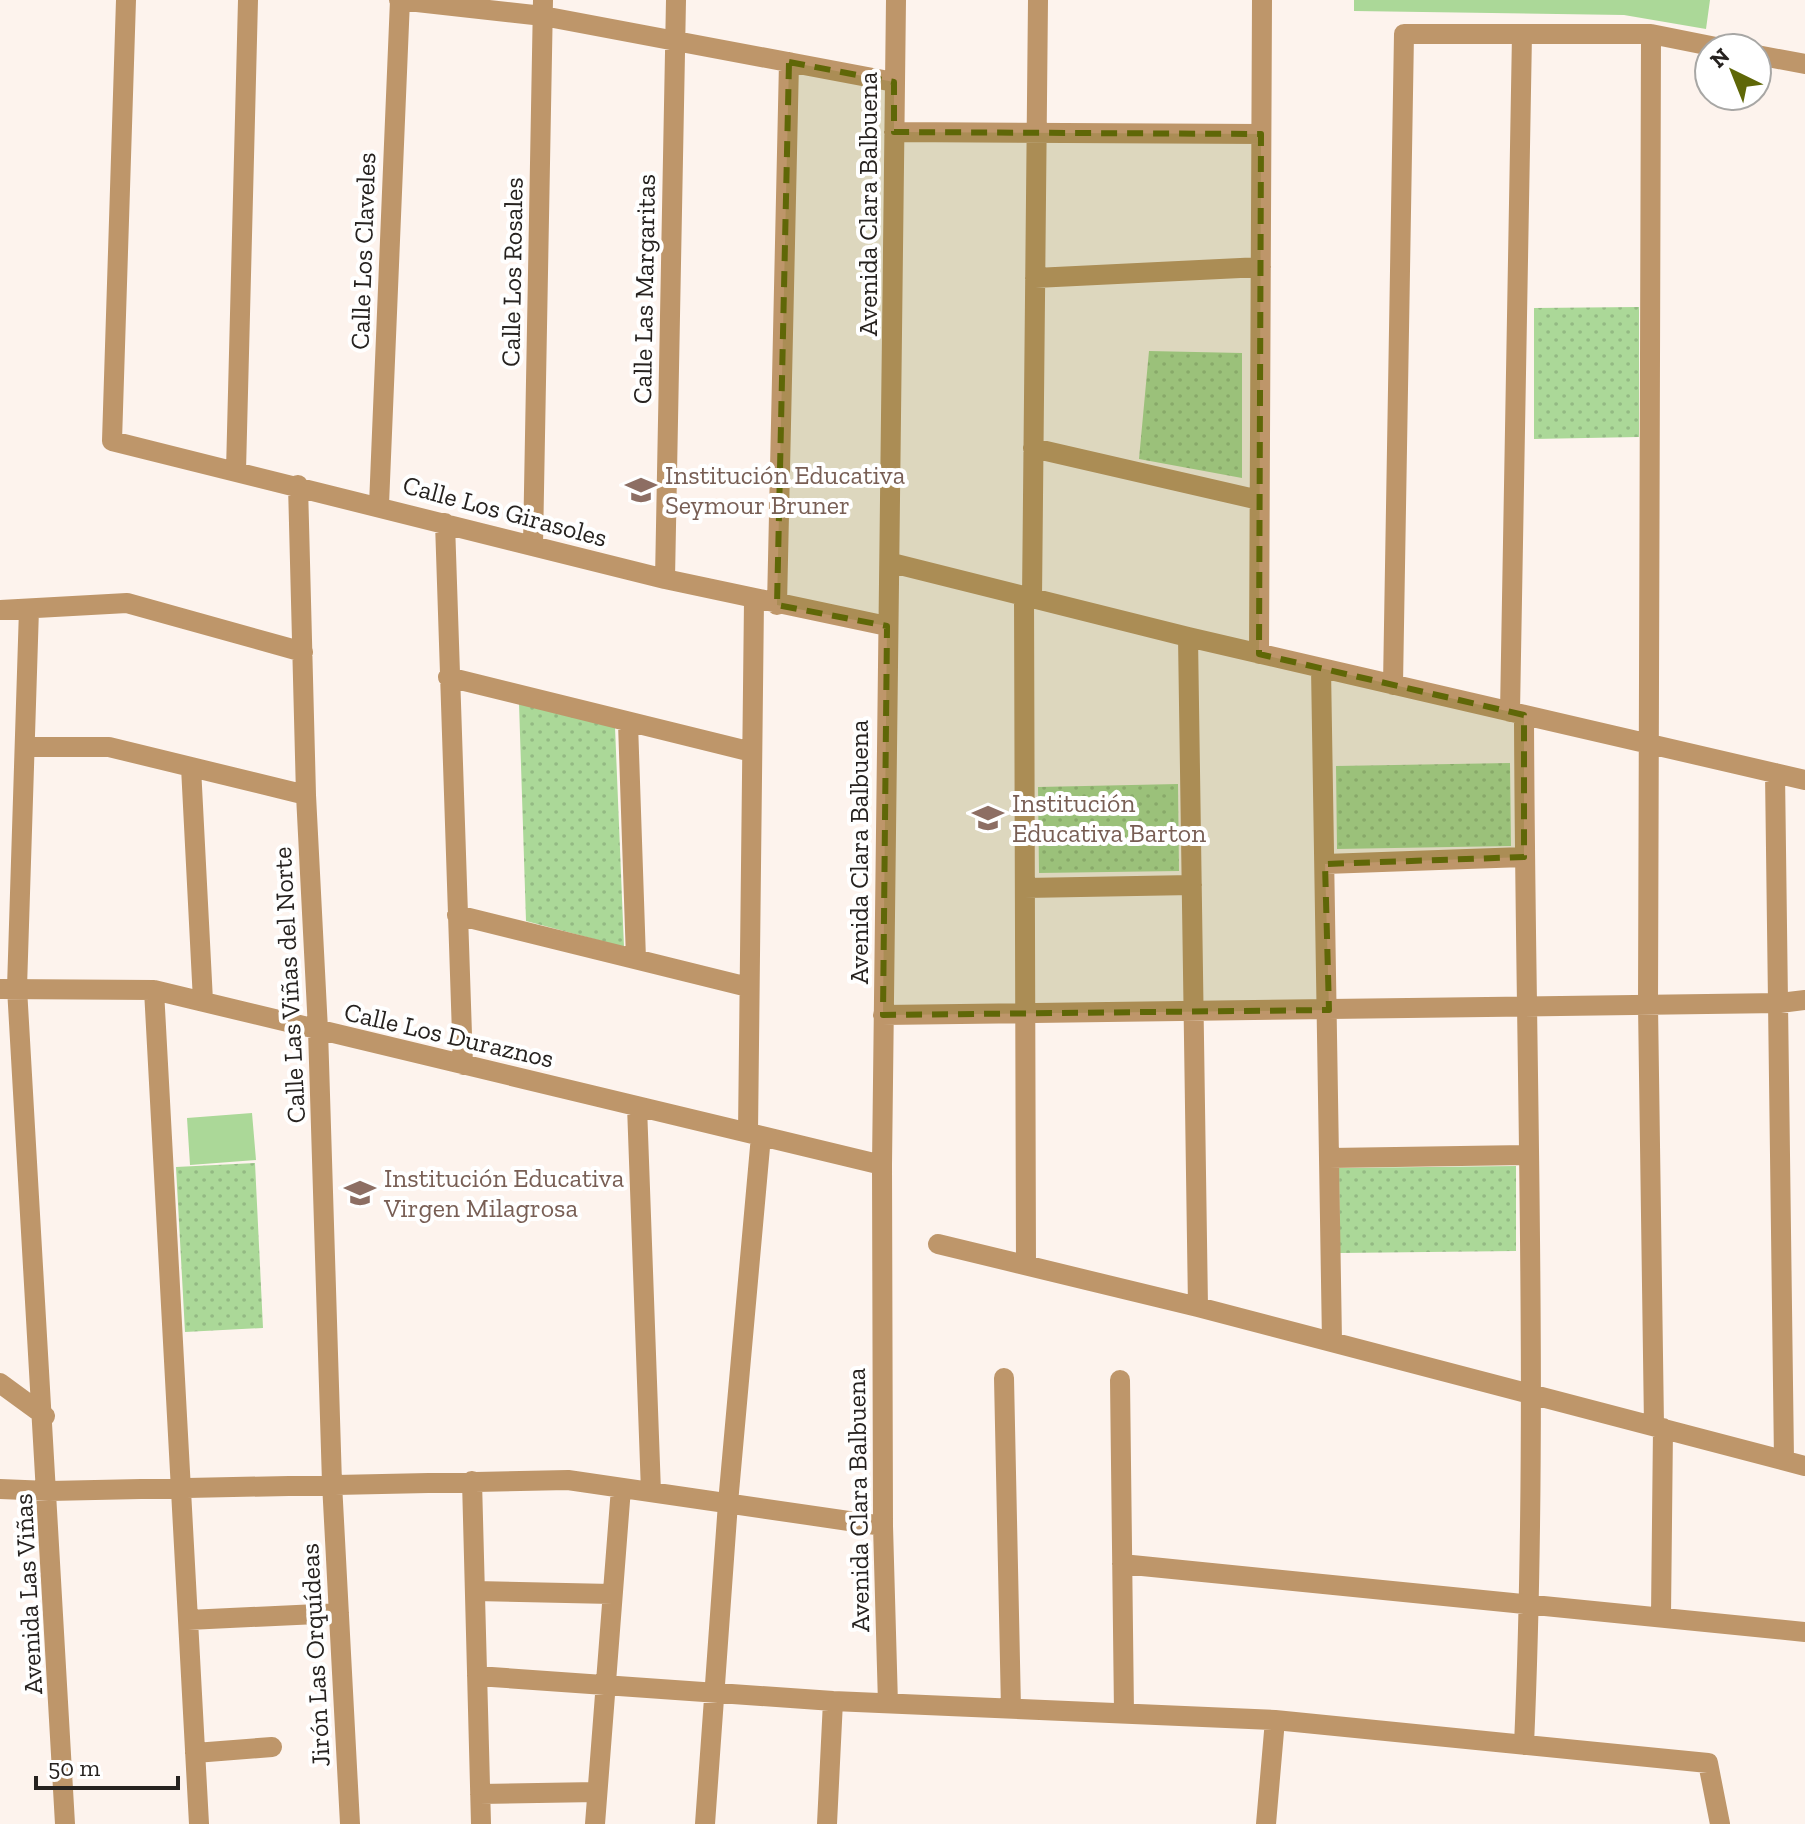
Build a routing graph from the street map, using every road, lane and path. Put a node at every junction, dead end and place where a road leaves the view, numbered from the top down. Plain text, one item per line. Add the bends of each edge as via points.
1 (126, 0) edge
2 (248, 0) edge
3 (399, 0) edge
4 (676, 0) edge
5 (896, 0) edge
6 (1038, 0) edge
7 (1262, 0) edge
8 (543, 8) edge
9 (1522, 34) junction
10 (1651, 34) junction
11 (675, 38) junction
12 (1693, 42) edge
13 (1773, 58) edge
14 (789, 62) junction
15 (1805, 64) edge
16 (894, 82) junction
17 (894, 132) junction
18 (1037, 132) junction
19 (1261, 134) junction
20 (1261, 267) junction
21 (1035, 278) junction
22 (1033, 448) junction
23 (236, 471) junction
24 (298, 485) junction
25 (1259, 500) junction
26 (379, 505) junction
27 (445, 523) junction
28 (533, 545) junction
29 (892, 563) junction
30 (665, 579) junction
31 (1028, 597) junction
32 (754, 600) junction
33 (777, 605) junction
34 (29, 609) junction
35 (0, 610) edge
36 (887, 626) junction
37 (1188, 637) junction
38 (303, 652) junction
39 (1259, 654) junction
40 (1321, 668) junction
41 (448, 677) junction
42 (1393, 685) junction
43 (1517, 713) junction
44 (628, 723) junction
45 (1648, 743) junction
46 (25, 747) junction
47 (752, 752) junction
48 (191, 767) junction
49 (1775, 773) junction
50 (1805, 780) edge
51 (306, 795) junction
52 (1524, 857) junction
53 (1325, 864) junction
54 (1192, 885) junction
55 (1025, 888) junction
56 (457, 915) junction
57 (636, 959) junction
58 (748, 987) junction
59 (9, 988) edge
60 (154, 990) junction
61 (1805, 1000) edge
62 (203, 1001) junction
63 (1780, 1003) junction
64 (1648, 1005) junction
65 (1525, 1007) junction
66 (1329, 1010) junction
67 (1195, 1012) junction
68 (1026, 1013) junction
69 (883, 1015) junction
70 (318, 1030) junction
71 (463, 1065) junction
72 (637, 1106) junction
73 (755, 1134) junction
74 (1527, 1155) junction
75 (1330, 1158) junction
76 (882, 1165) junction
77 (938, 1244) dead end
78 (1026, 1265) junction
79 (1198, 1307) junction
80 (1332, 1342) junction
81 (1004, 1378) dead end
82 (1120, 1380) dead end
83 (0, 1383) edge
84 (1531, 1394) junction
85 (45, 1416) junction
86 (1658, 1427) junction
87 (1784, 1460) junction
88 (1805, 1466) edge
89 (472, 1481) junction
90 (332, 1483) junction
91 (180, 1487) junction
92 (621, 1488) junction
93 (0, 1489) edge
94 (49, 1491) junction
95 (651, 1492) junction
96 (728, 1503) junction
97 (883, 1526) junction
98 (1122, 1564) junction
99 (475, 1591) junction
100 (612, 1594) junction
101 (1530, 1605) junction
102 (339, 1613) junction
103 (1661, 1616) junction
104 (188, 1620) junction
105 (1805, 1632) edge
106 (477, 1676) junction
107 (605, 1686) junction
108 (714, 1694) junction
109 (833, 1701) junction
110 (888, 1704) junction
111 (1011, 1709) junction
112 (1124, 1713) junction
113 (1275, 1720) junction
114 (1524, 1745) junction
115 (272, 1747) dead end
116 (195, 1753) junction
117 (597, 1792) junction
118 (480, 1794) junction
119 (65, 1824) edge
120 (199, 1824) edge
121 (350, 1824) edge
122 (481, 1824) edge
123 (595, 1824) edge
124 (705, 1824) edge
125 (827, 1824) edge
126 (1266, 1824) edge
127 (1720, 1824) edge

1 - 23 street, Calle Los Girasoles via 112,441
2 - 23 street
3 - 8 street
3 - 26 street, Calle Los Claveles
4 - 11 street, Calle Las Margaritas
5 - 16 street, Avenida Clara Balbuena
6 - 18 street
7 - 19 street
8 - 11 street
8 - 28 street, Calle Los Rosales
9 - 10 street
9 - 42 street via 1404,34
9 - 43 street
10 - 12 street
10 - 45 street
11 - 14 street
11 - 30 street, Calle Las Margaritas
13 - 15 street
14 - 16 street
14 - 33 street
16 - 17 street, Avenida Clara Balbuena
17 - 18 street
17 - 29 street, Avenida Clara Balbuena
18 - 19 street
18 - 21 street
19 - 20 street
20 - 21 street
20 - 25 street
21 - 22 street
22 - 25 street
22 - 31 street
23 - 24 street, Calle Los Girasoles
24 - 26 street, Calle Los Girasoles
24 - 38 street, Calle Las Viñas del Norte
25 - 39 street
26 - 27 street, Calle Los Girasoles
27 - 28 street, Calle Los Girasoles
27 - 41 street
28 - 30 street, Calle Los Girasoles
29 - 31 street
29 - 36 street, Avenida Clara Balbuena
30 - 32 street, Calle Los Girasoles
31 - 37 street
31 - 55 street
32 - 33 street, Calle Los Girasoles
32 - 47 street
33 - 36 street, Calle Los Girasoles
34 - 35 street
34 - 38 street via 127,603
34 - 46 street, Avenida Las Viñas
36 - 69 street, Avenida Clara Balbuena
37 - 39 street
37 - 54 street
38 - 51 street, Calle Las Viñas del Norte
39 - 40 street
40 - 42 street
40 - 53 street
41 - 44 street
41 - 56 street
42 - 43 street
43 - 45 street
43 - 52 street
44 - 47 street
44 - 57 street
45 - 49 street
45 - 64 street
46 - 48 street via 109,747
46 - 59 street, Avenida Las Viñas
47 - 58 street
48 - 51 street
48 - 62 street
49 - 50 street
49 - 63 street
51 - 70 street, Calle Las Viñas del Norte
52 - 53 street
52 - 65 street
53 - 66 street
54 - 55 street
54 - 67 street
55 - 68 street
56 - 57 street
56 - 71 street
57 - 58 street
58 - 73 street
59 - 60 street, Calle Los Duraznos
59 - 85 street, Avenida Las Viñas
60 - 62 street, Calle Los Duraznos
60 - 91 street
61 - 63 street
62 - 70 street, Calle Los Duraznos
63 - 64 street
63 - 87 street
64 - 65 street
64 - 86 street
65 - 66 street
65 - 74 street
66 - 67 street
66 - 75 street
67 - 68 street
67 - 79 street
68 - 69 street
68 - 78 street
69 - 76 street, Avenida Clara Balbuena
70 - 71 street, Calle Los Duraznos
70 - 90 street, Calle Las Viñas del Norte
71 - 72 street, Calle Los Duraznos
72 - 73 street, Calle Los Duraznos
72 - 95 street
73 - 76 street, Calle Los Duraznos
73 - 96 street
74 - 75 street
74 - 84 street
75 - 80 street
76 - 97 street, Avenida Clara Balbuena
77 - 78 street
78 - 79 street
79 - 80 street
80 - 84 street
81 - 111 street
82 - 98 street
83 - 85 street
84 - 86 street
84 - 101 street
85 - 94 street, Avenida Las Viñas
86 - 87 street
86 - 103 street
87 - 88 street
89 - 90 street
89 - 92 street via 568,1480
89 - 99 street
90 - 91 street
90 - 102 street, Jirón Las Orquídeas
91 - 94 street
91 - 104 street
92 - 95 street
92 - 100 street
93 - 94 street
94 - 119 street, Avenida Las Viñas
95 - 96 street
96 - 97 street
96 - 108 street
97 - 110 street, Avenida Clara Balbuena
98 - 101 street
98 - 112 street
99 - 100 street
99 - 106 street
100 - 107 street
101 - 103 street
101 - 114 street
102 - 104 street
102 - 121 street, Jirón Las Orquídeas
103 - 105 street
104 - 116 street
106 - 107 street
106 - 118 street
107 - 108 street
107 - 117 street
108 - 109 street
108 - 124 street
109 - 110 street
109 - 125 street
110 - 111 street
111 - 112 street
112 - 113 street
113 - 114 street
113 - 126 street
114 - 127 street via 1708,1763
115 - 116 street
116 - 120 street
117 - 118 street
117 - 123 street
118 - 122 street

